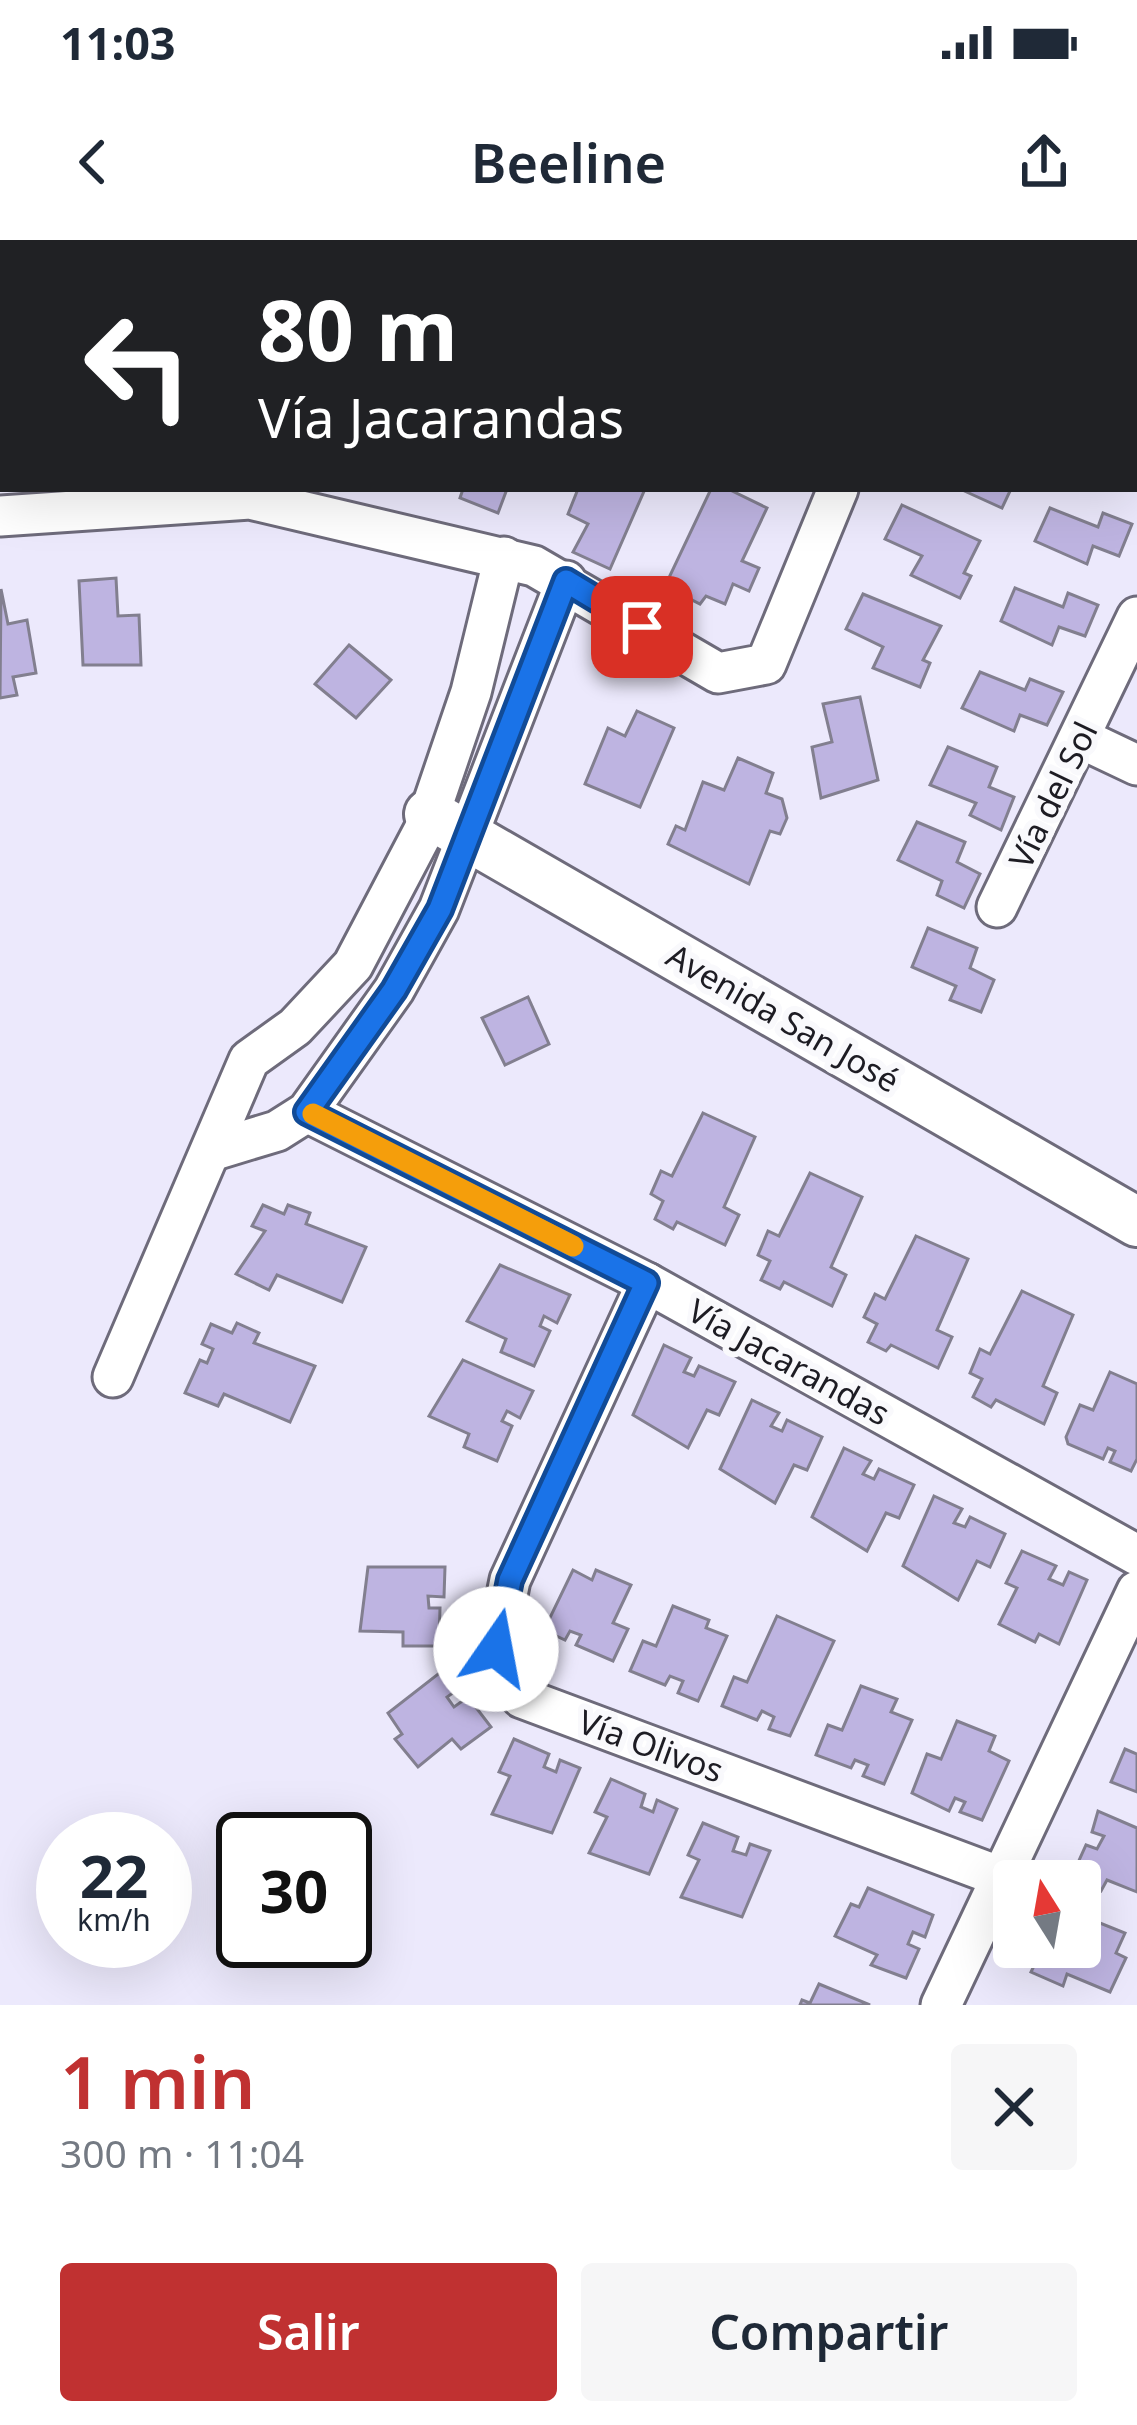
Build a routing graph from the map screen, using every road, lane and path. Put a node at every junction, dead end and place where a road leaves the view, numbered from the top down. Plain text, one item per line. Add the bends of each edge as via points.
1 (837, 492) edge
2 (0, 516) edge
3 (504, 556) junction
4 (566, 581) junction
5 (1137, 617) edge
6 (1082, 739) junction
7 (1137, 765) edge
8 (448, 825) junction
9 (997, 907) dead end
10 (282, 1036) junction
11 (318, 1095) junction
12 (211, 1151) junction
13 (1137, 1222) edge
14 (646, 1283) junction
15 (113, 1378) dead end
16 (1137, 1555) edge
17 (1137, 1591) edge
18 (1009, 1860) edge
19 (993, 1874) edge
20 (993, 1894) edge
21 (941, 2005) edge

1 - 4 street via 766,664 718,673
2 - 3 street via 250,499
3 - 4 street
3 - 8 street
4 - 8 street
5 - 6 street, Vía del Sol
6 - 7 street
6 - 9 street, Vía del Sol
8 - 10 street via 353,965
8 - 11 street via 440,909
8 - 13 street, Avenida San José
10 - 11 street, Vía Jacarandas via 304,1047
10 - 12 street via 249,1060
11 - 12 street via 277,1131
11 - 14 street, Vía Jacarandas
12 - 15 street
14 - 16 street, Vía Jacarandas
14 - 19 street, Vía Olivos via 510,1580 496,1649 523,1698
17 - 18 street
20 - 21 street

